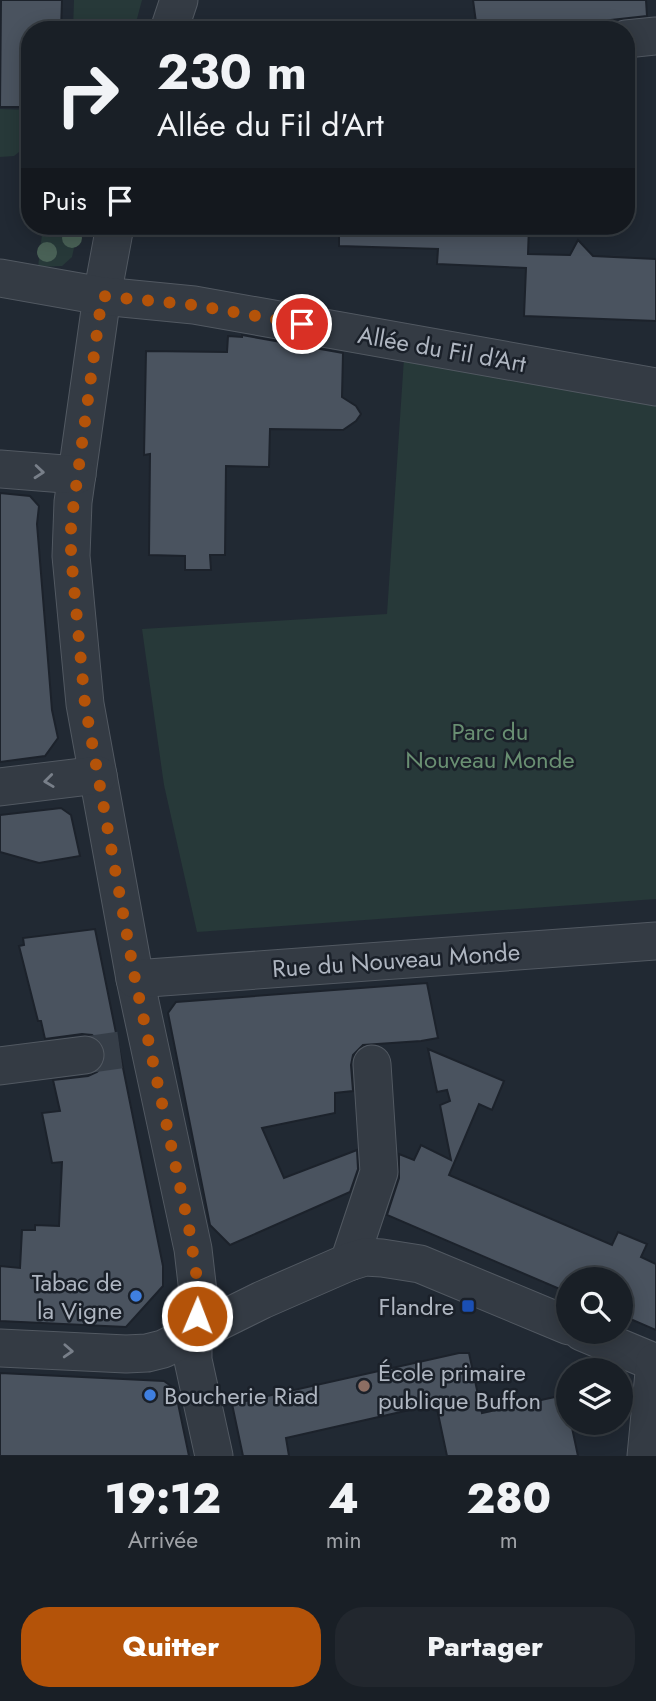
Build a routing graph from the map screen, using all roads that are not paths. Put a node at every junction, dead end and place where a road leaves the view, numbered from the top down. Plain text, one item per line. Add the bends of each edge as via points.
1 (178, 0) edge
2 (172, 21) edge
3 (656, 36) edge
4 (635, 38) edge
5 (113, 235) edge
6 (0, 278) edge
7 (102, 296) junction
8 (656, 387) edge
9 (0, 469) edge
10 (77, 475) junction
11 (98, 775) junction
12 (0, 787) edge
13 (656, 941) edge
14 (135, 979) junction
15 (118, 1050) junction
16 (372, 1064) dead end
17 (0, 1066) edge
18 (349, 1262) junction
19 (556, 1321) edge
20 (193, 1335) junction
21 (610, 1344) edge
22 (0, 1348) edge
23 (655, 1363) edge
24 (214, 1456) edge
25 (646, 1456) edge

1 - 2 street
3 - 4 street
5 - 7 street
6 - 7 street, Allée du Fil d'Art
7 - 8 street, Allée du Fil d'Art via 194,305
7 - 10 street
9 -> 10 street
10 - 11 street via 71,555 82,681
11 -> 12 street
11 - 14 street
13 - 14 street, Rue du Nouveau Monde
14 - 15 street
15 - 17 street
15 - 20 street via 189,1228 199,1301
16 - 18 street via 379,1172
18 - 19 street via 382,1258 420,1264
18 - 20 street
22 -> 20 street via 147,1353
20 - 24 street via 196,1378
21 - 23 street
23 - 25 street

